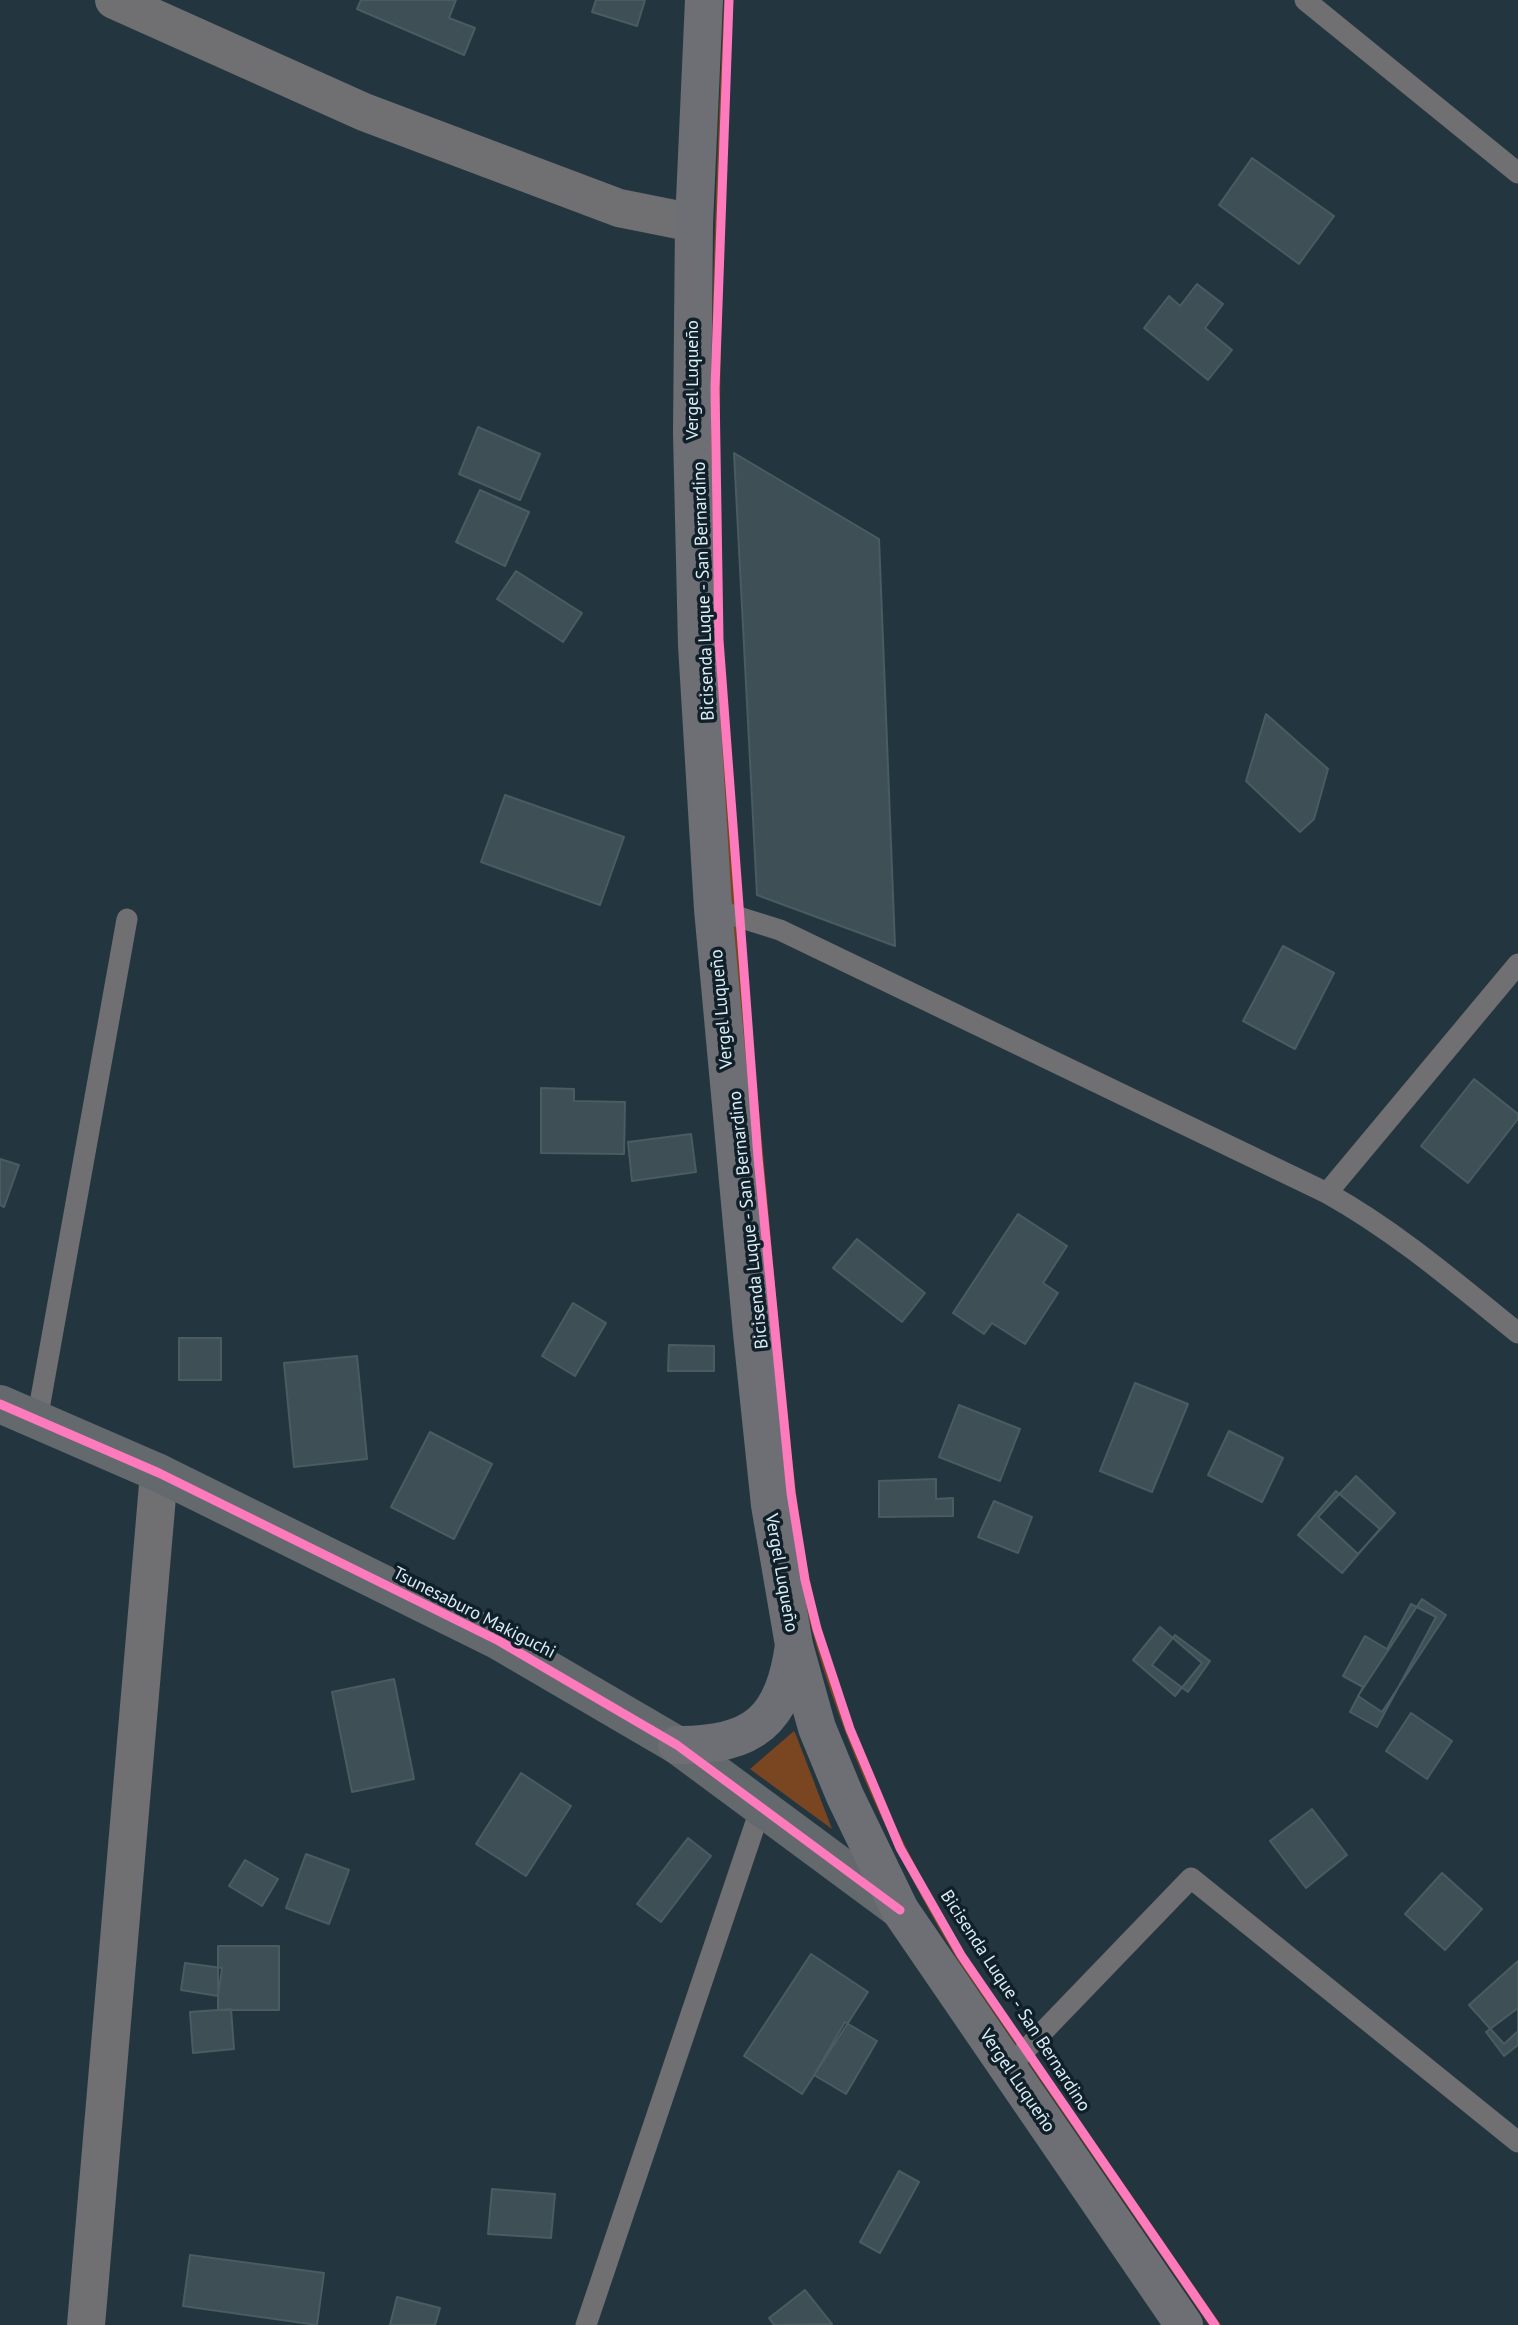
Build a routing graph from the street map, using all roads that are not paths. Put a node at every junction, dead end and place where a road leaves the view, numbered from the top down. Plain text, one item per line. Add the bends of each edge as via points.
1 (114, 0) edge
2 (704, 0) edge
3 (1314, 3) edge
4 (1518, 173) edge
5 (694, 223) junction
6 (713, 909) junction
7 (127, 919) dead end
8 (1518, 964) edge
9 (1327, 1193) junction
10 (1518, 1333) edge
11 (0, 1404) edge
12 (37, 1420) junction
13 (159, 1473) junction
14 (793, 1644) junction
15 (677, 1745) junction
16 (761, 1807) junction
17 (900, 1910) junction
18 (1008, 2068) junction
19 (1518, 2142) edge
20 (86, 2325) edge
21 (586, 2325) edge
22 (1184, 2325) edge

1 - 5 street via 364,112 619,208
2 - 5 main road, Vergel Luqueño
3 - 4 lane
5 - 6 main road, Vergel Luqueño via 697,645
6 - 9 lane via 780,930
6 - 14 main road, Vergel Luqueño via 770,1505
7 - 12 lane
8 - 9 lane
9 - 10 lane via 1414,1249
11 - 12 street, Tsunesaburo Makiguchi
12 - 13 street, Tsunesaburo Makiguchi
13 - 15 street, Tsunesaburo Makiguchi via 499,1641
13 - 20 street
14 - 15 main road via 790,1672 775,1704 755,1729 719,1744
14 - 17 main road, Vergel Luqueño via 817,1728
15 - 16 street, Tsunesaburo Makiguchi
16 - 17 street, Tsunesaburo Makiguchi
16 - 21 lane
17 - 18 main road, Vergel Luqueño
18 - 19 lane via 1191,1878
18 - 22 main road, Vergel Luqueño

